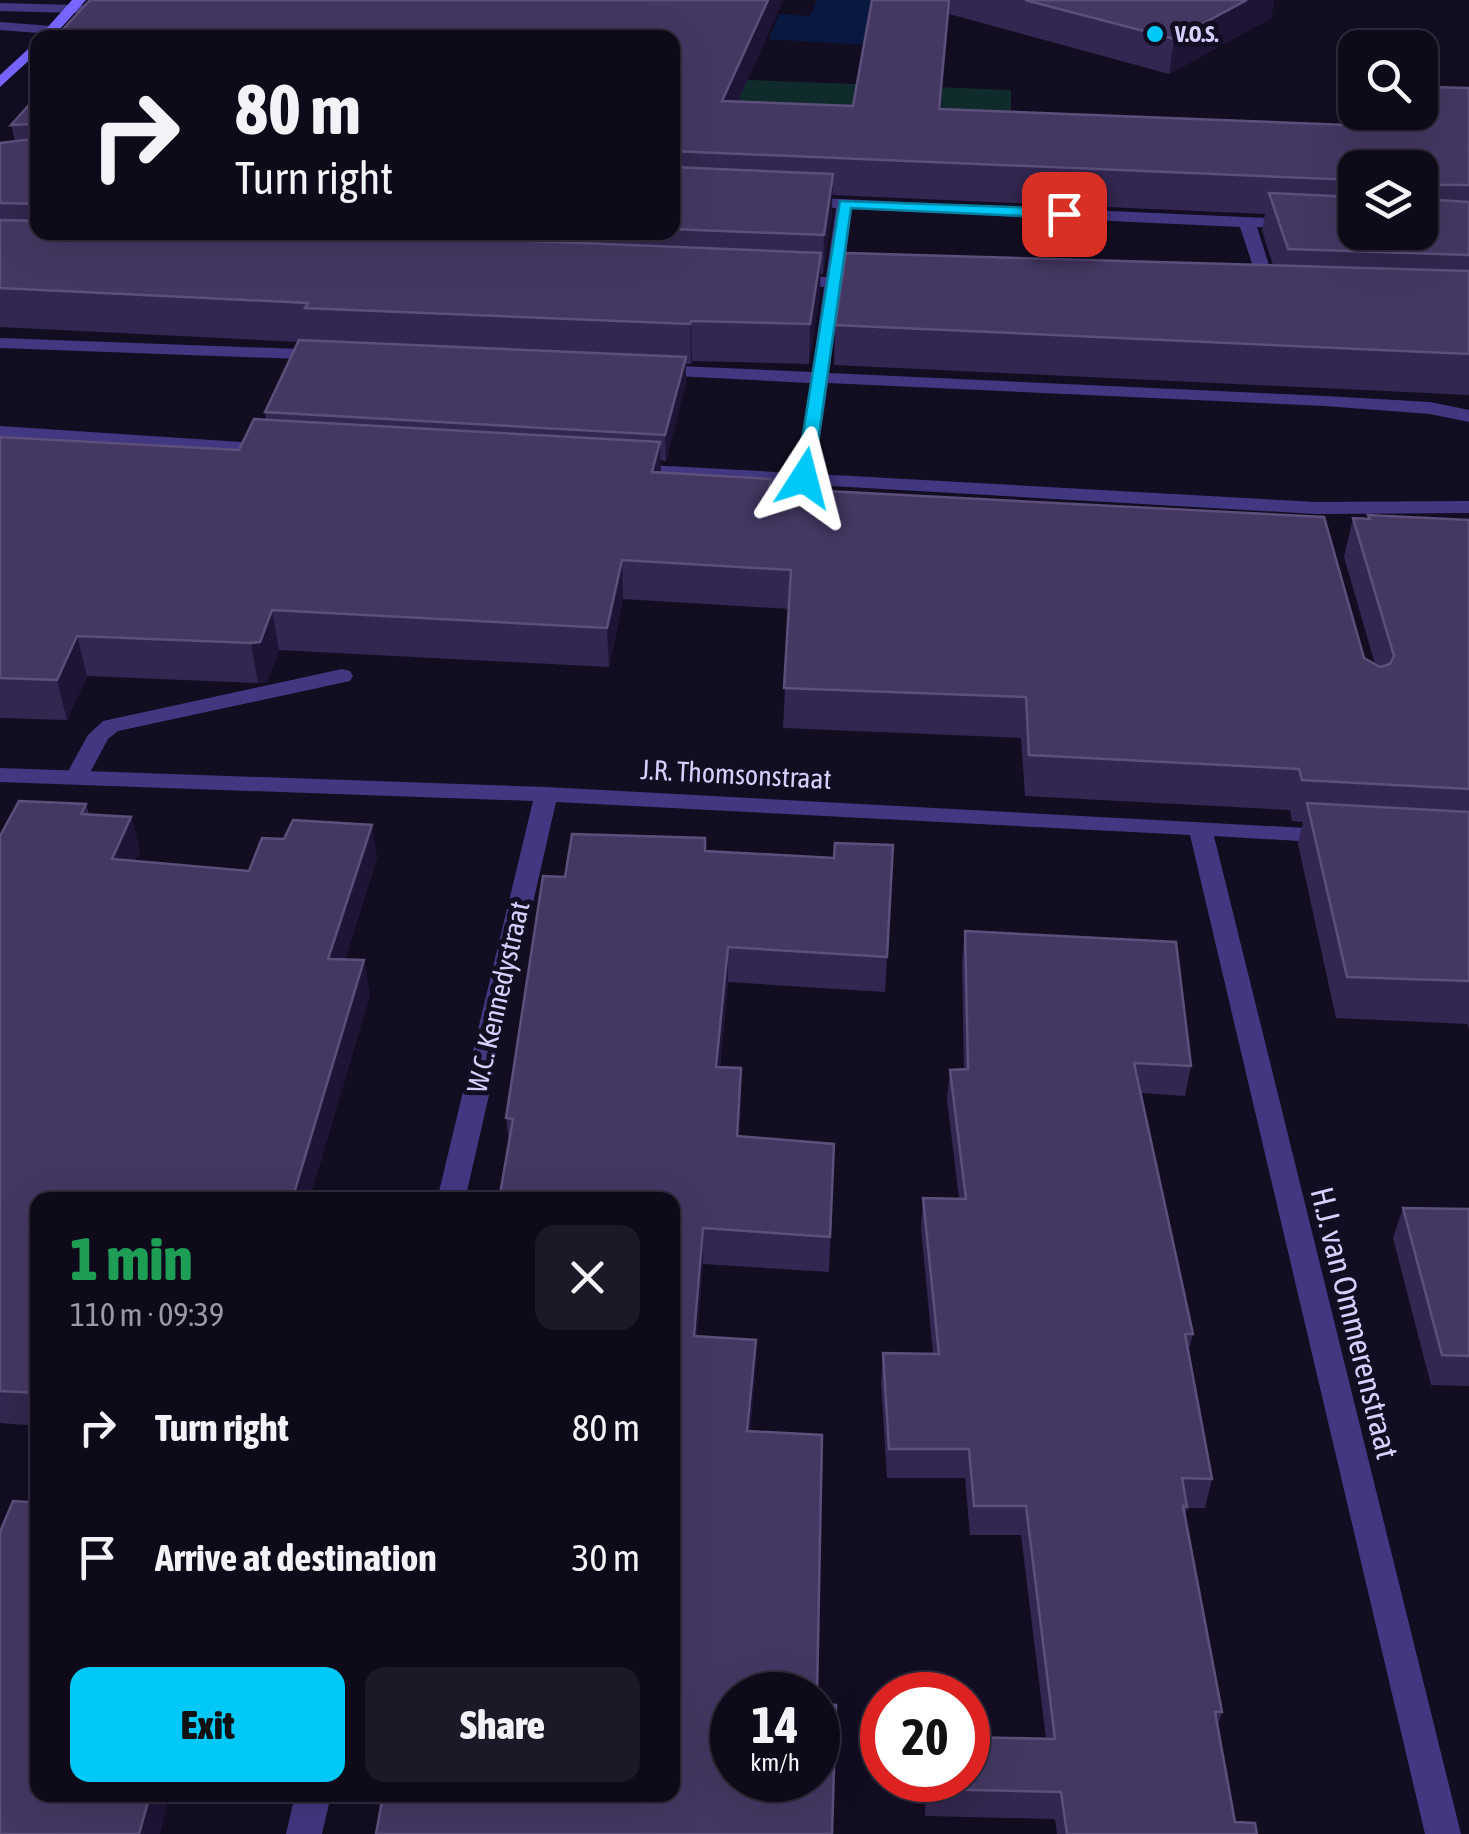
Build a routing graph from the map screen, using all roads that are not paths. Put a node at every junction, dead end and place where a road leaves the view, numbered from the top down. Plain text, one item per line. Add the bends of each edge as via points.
1 (130, 0) edge
2 (76, 4) edge
3 (0, 8) edge
4 (0, 26) edge
5 (52, 30) edge
6 (30, 31) edge
7 (30, 52) edge
8 (0, 82) edge
9 (788, 201) edge
10 (845, 204) junction
11 (1247, 222) junction
12 (1338, 226) edge
13 (774, 281) edge
14 (834, 283) junction
15 (894, 285) edge
16 (1252, 296) edge
17 (1272, 297) junction
18 (1291, 298) edge
19 (0, 343) edge
20 (348, 356) edge
21 (643, 370) edge
22 (820, 378) junction
23 (1469, 416) edge
24 (0, 432) edge
25 (286, 451) edge
26 (610, 468) edge
27 (804, 478) junction
28 (1469, 508) edge
29 (342, 676) dead end
30 (0, 775) edge
31 (78, 775) junction
32 (546, 794) junction
33 (1200, 828) junction
34 (1354, 836) edge
35 (453, 1192) edge
36 (311, 1802) edge
37 (304, 1834) edge
38 (1443, 1834) edge

1 - 2 street via 119,10
2 - 3 street
2 - 5 street
4 - 6 street
7 - 8 street
9 - 10 street
10 - 11 street
10 - 14 street
11 - 12 street
11 - 17 street
13 - 14 street
14 - 15 street
14 - 22 street
16 - 17 street
17 - 18 street
19 - 20 street
21 - 22 street
22 - 23 street via 1325,400
22 - 27 street
24 - 25 street
26 - 27 street
27 - 28 street via 1319,518
29 - 31 street via 106,728
30 - 31 street, J.R. Thomsonstraat
31 - 32 street, J.R. Thomsonstraat
32 - 33 street, J.R. Thomsonstraat
32 - 35 street, W.C. Kennedystraat
33 - 34 street, J.R. Thomsonstraat
33 - 38 street, H.J. van Ommerenstraat
36 - 37 street

